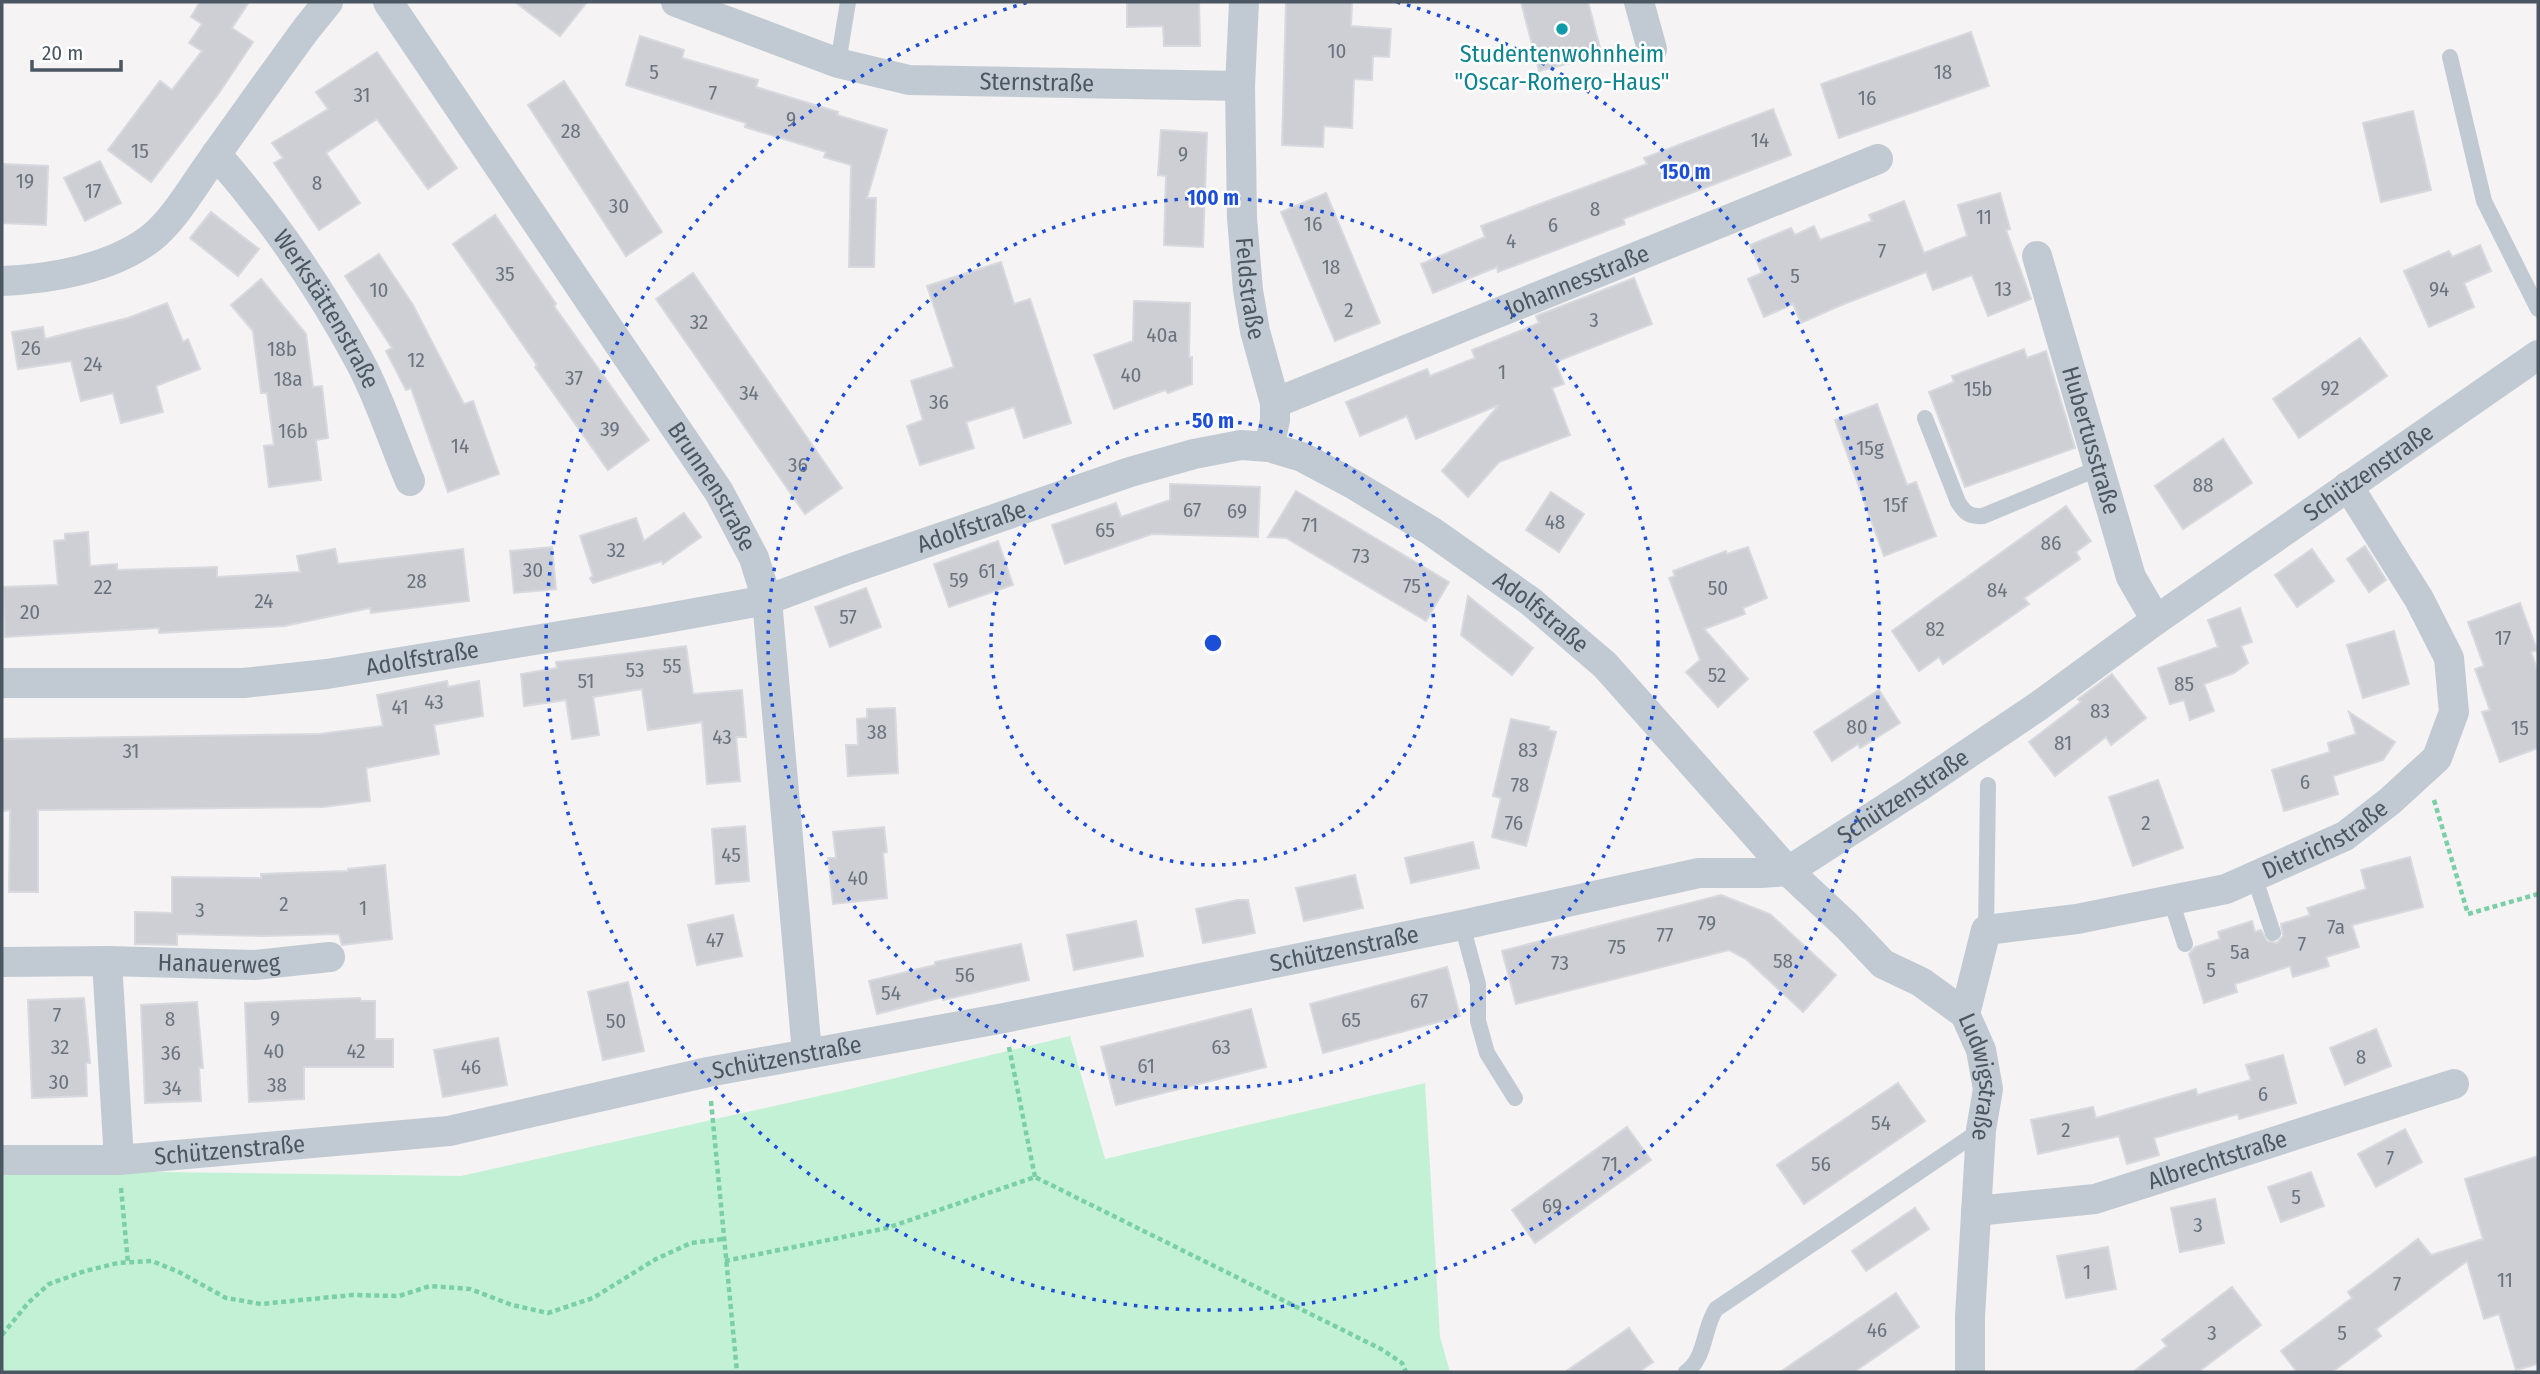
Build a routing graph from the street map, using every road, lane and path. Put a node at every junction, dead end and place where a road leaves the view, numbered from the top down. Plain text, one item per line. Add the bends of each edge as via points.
1 (328, 2) edge
2 (388, 2) edge
3 (676, 2) edge
4 (848, 2) edge
5 (1244, 2) edge
6 (1639, 2) edge
7 (1652, 49) dead end
8 (2450, 57) dead end
9 (838, 63) junction
10 (1240, 86) junction
11 (216, 154) junction
12 (1878, 159) dead end
13 (2037, 256) dead end
14 (2, 281) edge
15 (2538, 309) edge
16 (2538, 355) edge
17 (1275, 403) junction
18 (1924, 418) dead end
19 (1269, 447) junction
20 (2099, 468) junction
21 (410, 481) dead end
22 (2348, 486) junction
23 (768, 600) junction
24 (2156, 620) junction
25 (2, 683) edge
26 (2424, 770) junction
27 (1988, 785) dead end
28 (1788, 871) junction
29 (2254, 876) junction
30 (2538, 894) edge
31 (2171, 900) junction
32 (1462, 925) junction
33 (1986, 930) junction
34 (2273, 933) dead end
35 (2185, 944) dead end
36 (330, 957) dead end
37 (107, 961) junction
38 (2, 962) edge
39 (1965, 1014) junction
40 (1004, 1018) junction
41 (807, 1053) junction
42 (708, 1072) junction
43 (2454, 1084) dead end
44 (1515, 1098) dead end
45 (1981, 1130) junction
46 (2, 1160) edge
47 (119, 1160) junction
48 (1035, 1177) junction
49 (1976, 1211) junction
50 (723, 1239) junction
51 (725, 1261) junction
52 (128, 1263) junction
53 (2, 1335) edge
54 (737, 1372) edge
55 (1406, 1372) edge
56 (1686, 1372) edge
57 (1970, 1372) edge

1 - 11 street
2 - 23 street, Brunnenstraße via 719,492 754,558
3 - 9 street, Sternstraße
4 - 9 lane
5 - 10 street, Feldstraße
6 - 7 street
8 - 15 lane via 2484,201
9 - 10 street, Sternstraße via 909,80
10 - 17 street, Feldstraße via 1248,290
11 - 14 street via 150,238 78,271
11 - 21 street, Werkstättenstraße via 307,271 361,364
12 - 17 street, Johannesstraße
13 - 20 street, Hubertusstraße
16 - 22 street, Schützenstraße
17 - 19 street, Feldstraße
18 - 20 lane via 1958,502 1973,517
19 - 23 street, Adolfstraße via 1241,445 1130,472
19 - 28 street, Adolfstraße via 1302,457 1363,489 1530,601 1605,665
20 - 24 street, Hubertusstraße via 2132,577
22 - 24 street, Schützenstraße
22 - 26 street, Dietrichstraße via 2419,599 2449,658 2454,712 2437,758
23 - 25 street, Adolfstraße via 327,674 244,682
23 - 41 street, Brunnenstraße
24 - 28 street, Schützenstraße via 2040,705
26 - 29 street, Dietrichstraße via 2345,836
26 - 30 path via 2468,914
27 - 33 lane
28 - 32 street, Schützenstraße via 1699,873
28 - 39 street, Ludwigstraße via 1883,964 1921,982
29 - 31 street, Dietrichstraße via 2226,889
29 - 34 lane
31 - 33 street, Dietrichstraße via 2077,919
31 - 35 lane
32 - 40 street, Schützenstraße
32 - 44 lane via 1478,984 1478,1021 1487,1053
33 - 39 street
36 - 37 street, Hanauerweg via 254,965
37 - 38 street, Hanauerweg
37 - 47 street
39 - 45 street, Ludwigstraße via 1982,1050 1988,1089
40 - 41 street, Schützenstraße
40 - 48 path
41 - 42 street, Schützenstraße
42 - 47 street, Schützenstraße via 449,1130
42 - 50 path
43 - 49 street, Albrechtstraße via 2095,1199
45 - 49 street, Ludwigstraße
45 - 56 lane via 1716,1309 1699,1357
46 - 47 street, Schützenstraße
47 - 52 path
48 - 51 path via 887,1228
48 - 55 path via 1381,1349 1402,1363
49 - 57 street, Ludwigstraße
50 - 51 path
50 - 52 path via 691,1243 593,1298 548,1313 470,1289 430,1286 399,1296 261,1304 226,1298 152,1261
51 - 54 path
52 - 53 path via 49,1284

